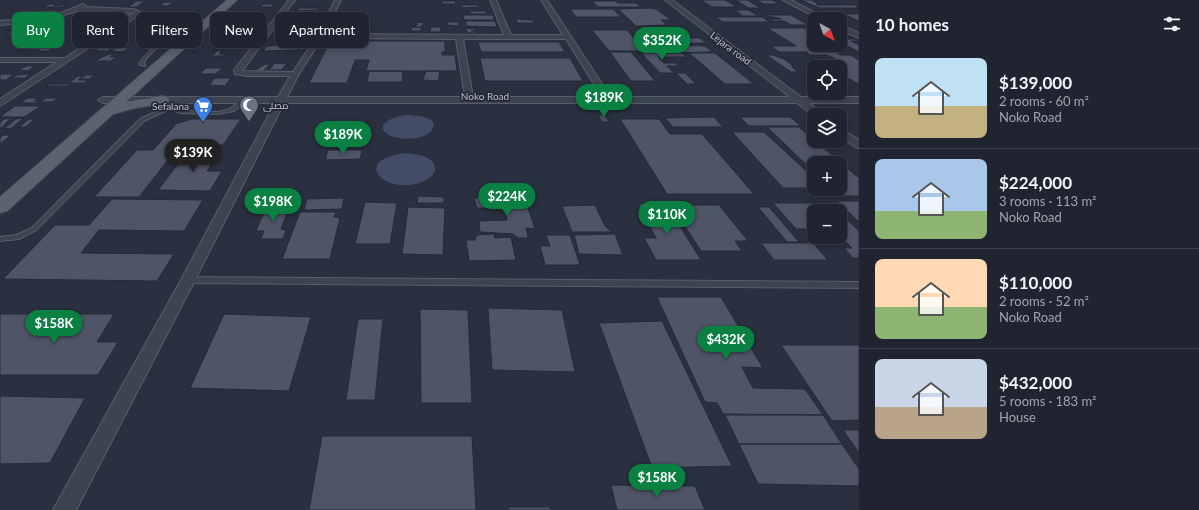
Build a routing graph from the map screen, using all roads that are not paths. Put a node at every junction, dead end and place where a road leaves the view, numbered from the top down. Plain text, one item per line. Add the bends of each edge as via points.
1 (223, 0) edge
2 (232, 0) edge
3 (292, 0) edge
4 (338, 0) edge
5 (493, 0) edge
6 (544, 0) edge
7 (668, 0) edge
8 (786, 0) edge
9 (91, 2) dead end
10 (76, 9) junction
11 (332, 12) edge
12 (810, 12) edge
13 (0, 23) edge
14 (847, 30) edge
15 (369, 36) edge
16 (459, 36) junction
17 (508, 36) junction
18 (859, 36) edge
19 (567, 37) junction
20 (312, 48) edge
21 (0, 60) edge
22 (66, 60) junction
23 (295, 74) junction
24 (468, 96) junction
25 (606, 96) junction
26 (283, 98) junction
27 (796, 98) junction
28 (859, 98) edge
29 (113, 100) junction
30 (244, 100) junction
31 (171, 102) junction
32 (0, 103) edge
33 (810, 108) edge
34 (847, 136) edge
35 (859, 145) edge
36 (0, 188) edge
37 (0, 207) edge
38 (0, 239) edge
39 (188, 280) junction
40 (859, 286) edge
41 (64, 510) edge

1 - 29 main road via 144,65
2 - 29 main road
3 - 23 street via 238,72
4 - 11 street
5 - 17 street
6 - 19 street
7 - 27 street, Lejara road
8 - 12 street
9 - 10 street
10 - 13 street via 40,19
10 - 22 street via 137,12
14 - 18 street
15 - 16 street
16 - 17 street
16 - 24 street
17 - 19 street
19 - 25 street
20 - 23 street
21 - 22 street
22 - 32 street
23 - 26 street
24 - 25 street, Noko Road
24 - 26 street, Noko Road
25 - 27 street, Noko Road
26 - 27 street
26 - 29 street, Noko Road
26 - 30 street
26 - 39 street
27 - 28 street
27 - 33 street, Lejara road
29 - 31 main road via 140,103
29 - 36 main road
29 - 37 main road
30 - 31 street
30 - 31 lane via 232,110 218,113 185,113
31 - 38 lane via 142,120 34,229 17,237
34 - 35 street
39 - 40 lane
39 - 41 street

